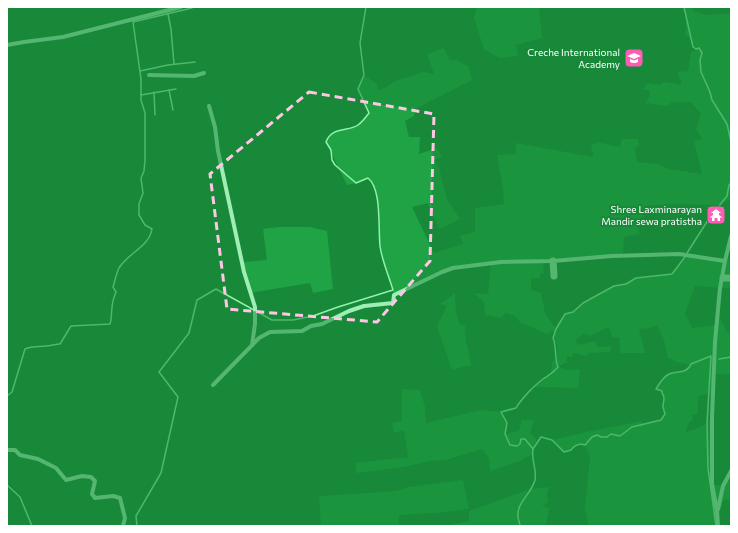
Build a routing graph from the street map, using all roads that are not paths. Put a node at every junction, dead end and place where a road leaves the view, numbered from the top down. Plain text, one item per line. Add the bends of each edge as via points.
1 (181, 7) edge
2 (7, 45) edge
3 (204, 73) dead end
4 (149, 75) dead end
5 (209, 106) dead end
6 (731, 236) edge
7 (553, 261) junction
8 (725, 261) junction
9 (554, 276) dead end
10 (723, 278) junction
11 (731, 278) edge
12 (252, 345) junction
13 (213, 385) dead end
14 (7, 450) edge
15 (731, 471) edge
16 (718, 512) junction
17 (123, 526) edge
18 (718, 526) edge

1 - 2 street via 63,37
3 - 4 street via 194,76
5 - 12 street via 216,127 218,151 244,272 255,307
6 - 8 street
7 - 8 street via 679,254
7 - 9 street
7 - 12 street via 501,262 453,268 394,295 393,303 364,306 302,331 266,333
8 - 10 street
10 - 11 street
10 - 16 street via 715,342 712,417 712,484
12 - 13 street
14 - 17 street via 15,450 20,455 56,468 66,480 82,476 91,477 95,481 92,494 95,498 120,498 125,518
15 - 16 street via 723,486
16 - 18 street

